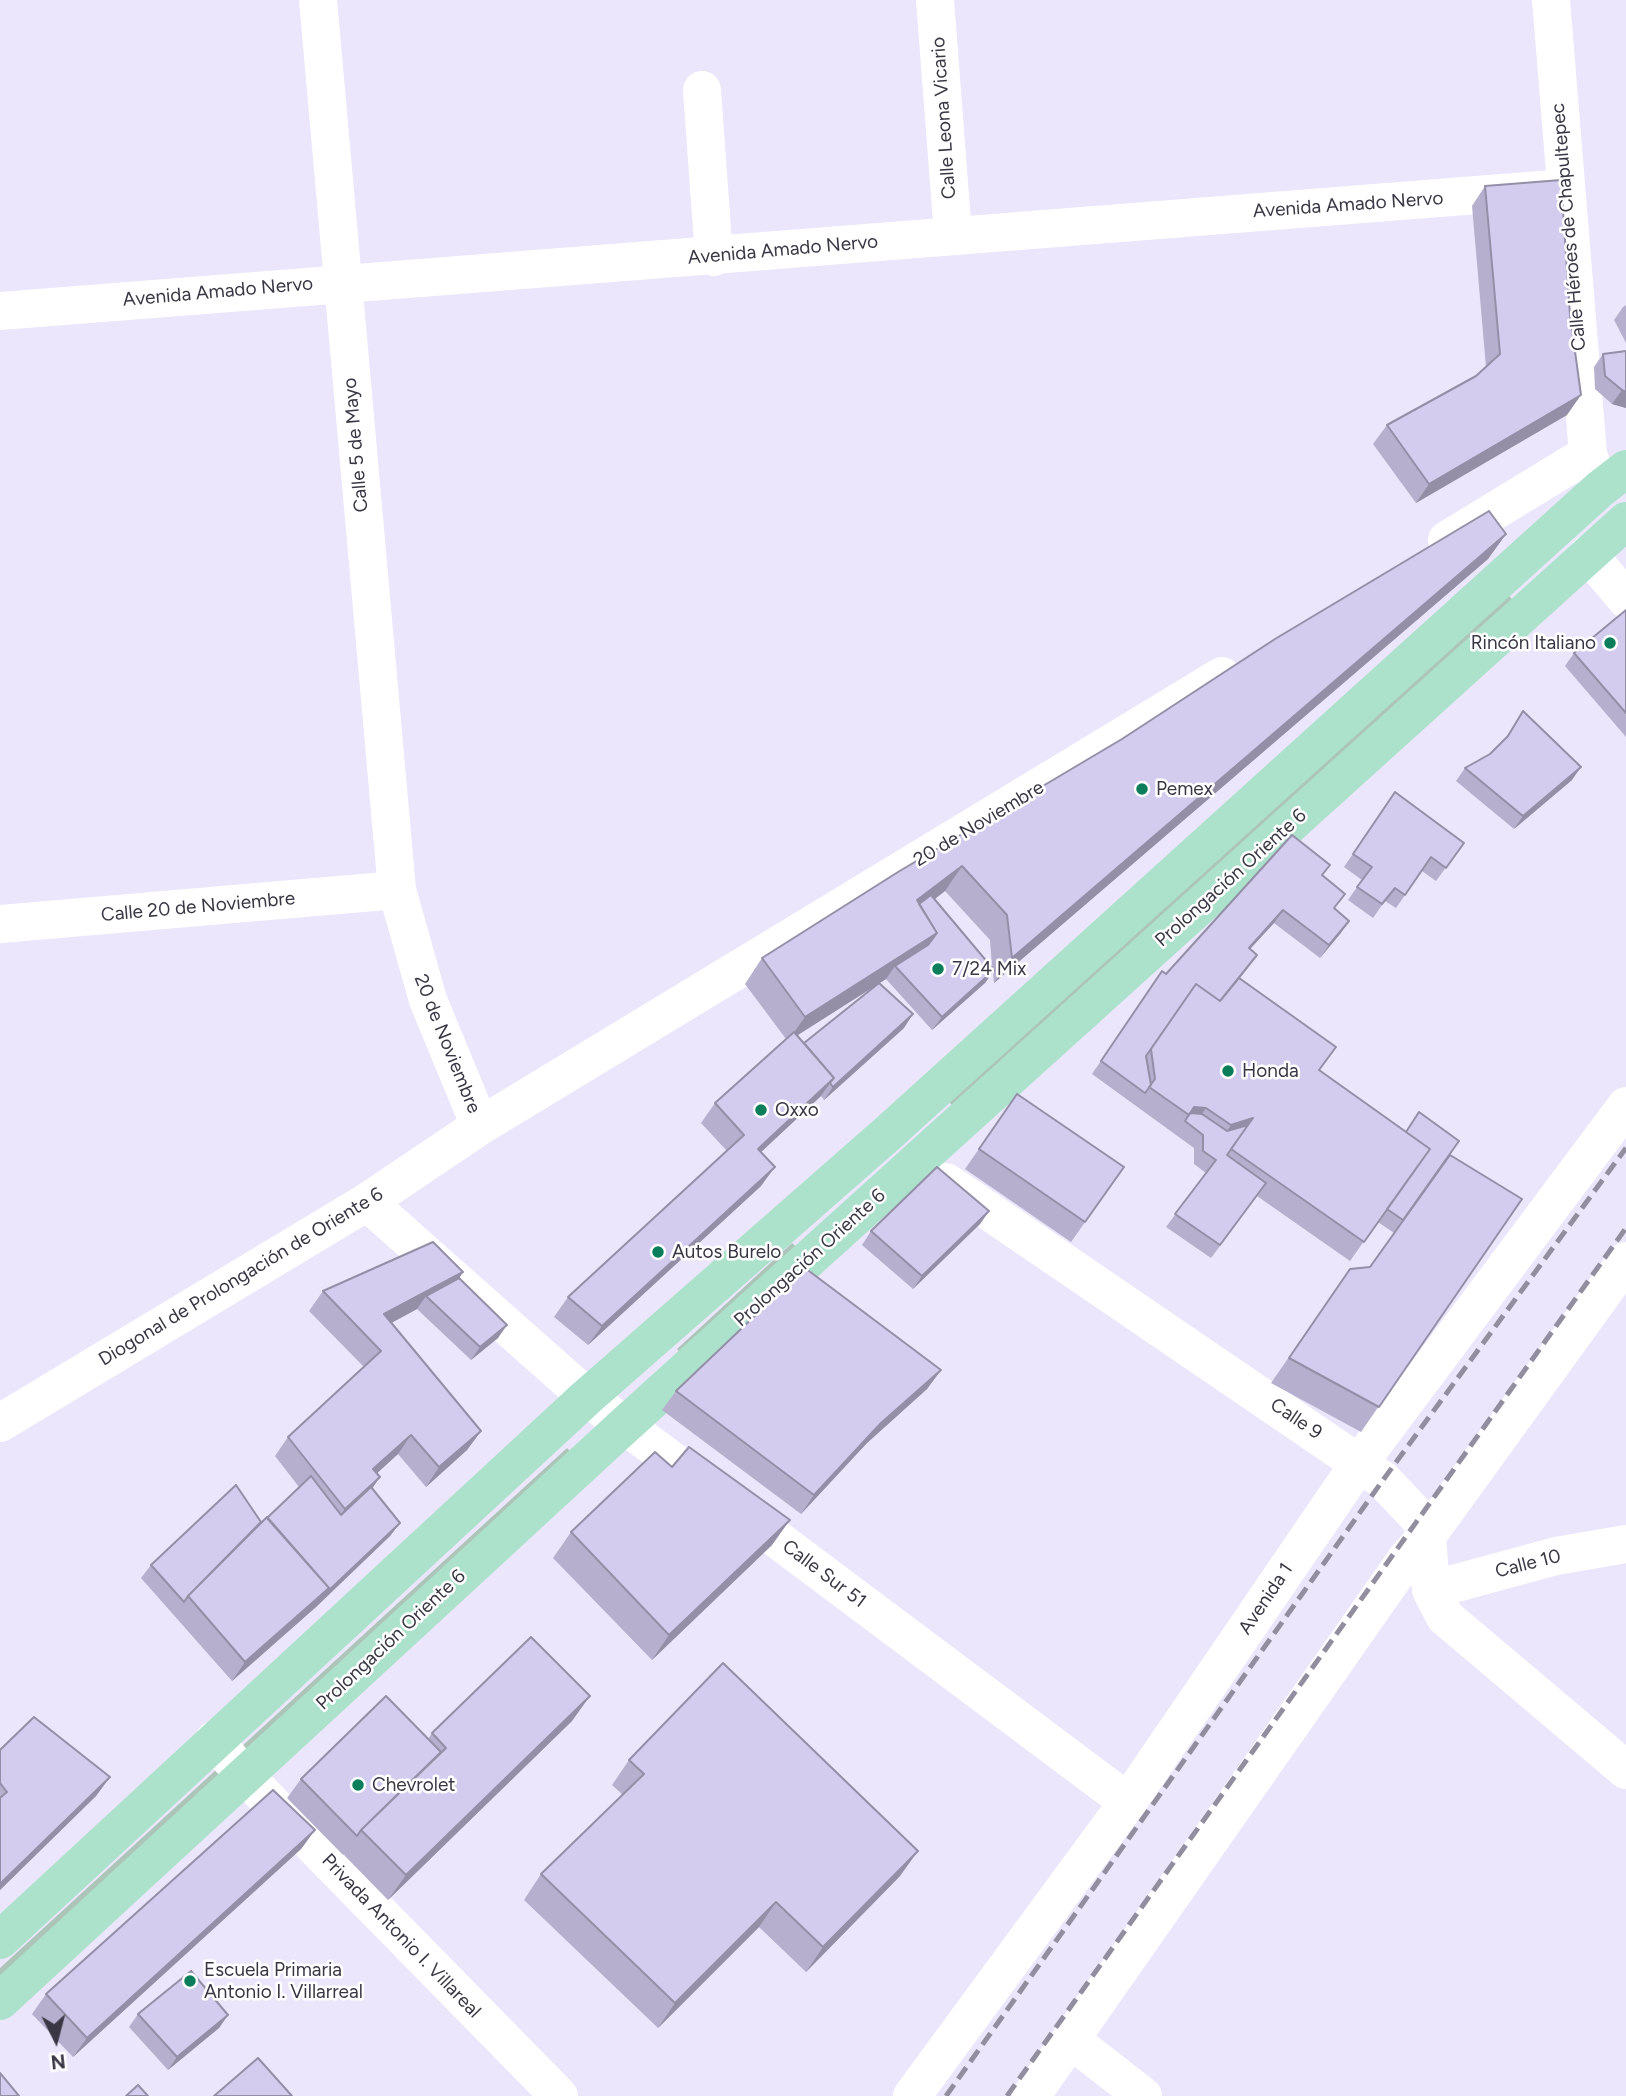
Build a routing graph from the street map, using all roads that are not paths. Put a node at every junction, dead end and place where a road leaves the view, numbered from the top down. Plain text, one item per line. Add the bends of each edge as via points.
1 (318, 0) edge
2 (935, 0) edge
3 (1551, 0) edge
4 (702, 90) dead end
5 (1566, 188) junction
6 (953, 235) junction
7 (714, 257) junction
8 (341, 282) junction
9 (0, 311) edge
10 (1610, 470) edge
11 (1626, 521) edge
12 (1588, 554) junction
13 (1422, 555) edge
14 (1626, 599) edge
15 (1255, 656) edge
16 (397, 890) junction
17 (0, 924) edge
18 (1626, 1106) edge
19 (480, 1126) junction
20 (887, 1134) junction
21 (917, 1162) junction
22 (367, 1202) junction
23 (1626, 1261) edge
24 (587, 1397) junction
25 (0, 1423) edge
26 (625, 1425) junction
27 (1360, 1462) junction
28 (1427, 1536) junction
29 (1626, 1544) edge
30 (1431, 1590) junction
31 (214, 1740) junction
32 (1626, 1770) edge
33 (244, 1775) junction
34 (1128, 1802) junction
35 (0, 1940) edge
36 (0, 2001) edge
37 (1071, 2040) junction
38 (559, 2096) edge
39 (912, 2096) edge
40 (1031, 2096) edge
41 (1143, 2096) edge

1 - 8 street, Calle 5 de Mayo
2 - 6 street, Calle Leona Vicario
3 - 5 street, Calle Héroes de Chapultepec
4 - 7 street
5 - 6 street, Avenida Amado Nervo
5 - 10 street, Calle Héroes de Chapultepec
6 - 7 street, Avenida Amado Nervo
7 - 8 street, Avenida Amado Nervo
8 - 9 street, Avenida Amado Nervo
8 - 16 street, Calle 5 de Mayo
10 - 13 street
10 - 20 main road
11 - 12 main road, Prolongación Oriente 6
12 - 14 street
12 - 21 main road, Prolongación Oriente 6
15 - 19 street, 20 de Noviembre
16 - 17 street, Calle 20 de Noviembre
16 - 19 street, 20 de Noviembre via 428,1000
18 - 27 street, Avenida 1
19 - 22 street, Diogonal de Prolongación de Oriente 6
20 - 21 street, Calle 9
20 - 24 main road
21 - 26 main road, Prolongación Oriente 6
21 - 27 street, Calle 9
22 - 24 street, Calle Sur 51
22 - 25 street, Diogonal de Prolongación de Oriente 6
23 - 28 street
24 - 26 street, Calle Sur 51
24 - 31 main road
26 - 33 main road, Prolongación Oriente 6
26 - 34 street, Calle Sur 51
27 - 28 street, Calle 9 via 1419,1518
27 - 34 street, Avenida 1
28 - 30 street, Calle 9
28 - 37 street via 1407,1558
29 - 30 street, Calle 10 via 1556,1556
30 - 32 street, Calle 9 via 1445,1617
31 - 33 street, Privada Antonio I. Villareal
31 - 35 main road
33 - 36 main road, Prolongación Oriente 6
33 - 38 street, Privada Antonio I. Villareal
34 - 39 street, Avenida 1
37 - 40 street
37 - 41 street

